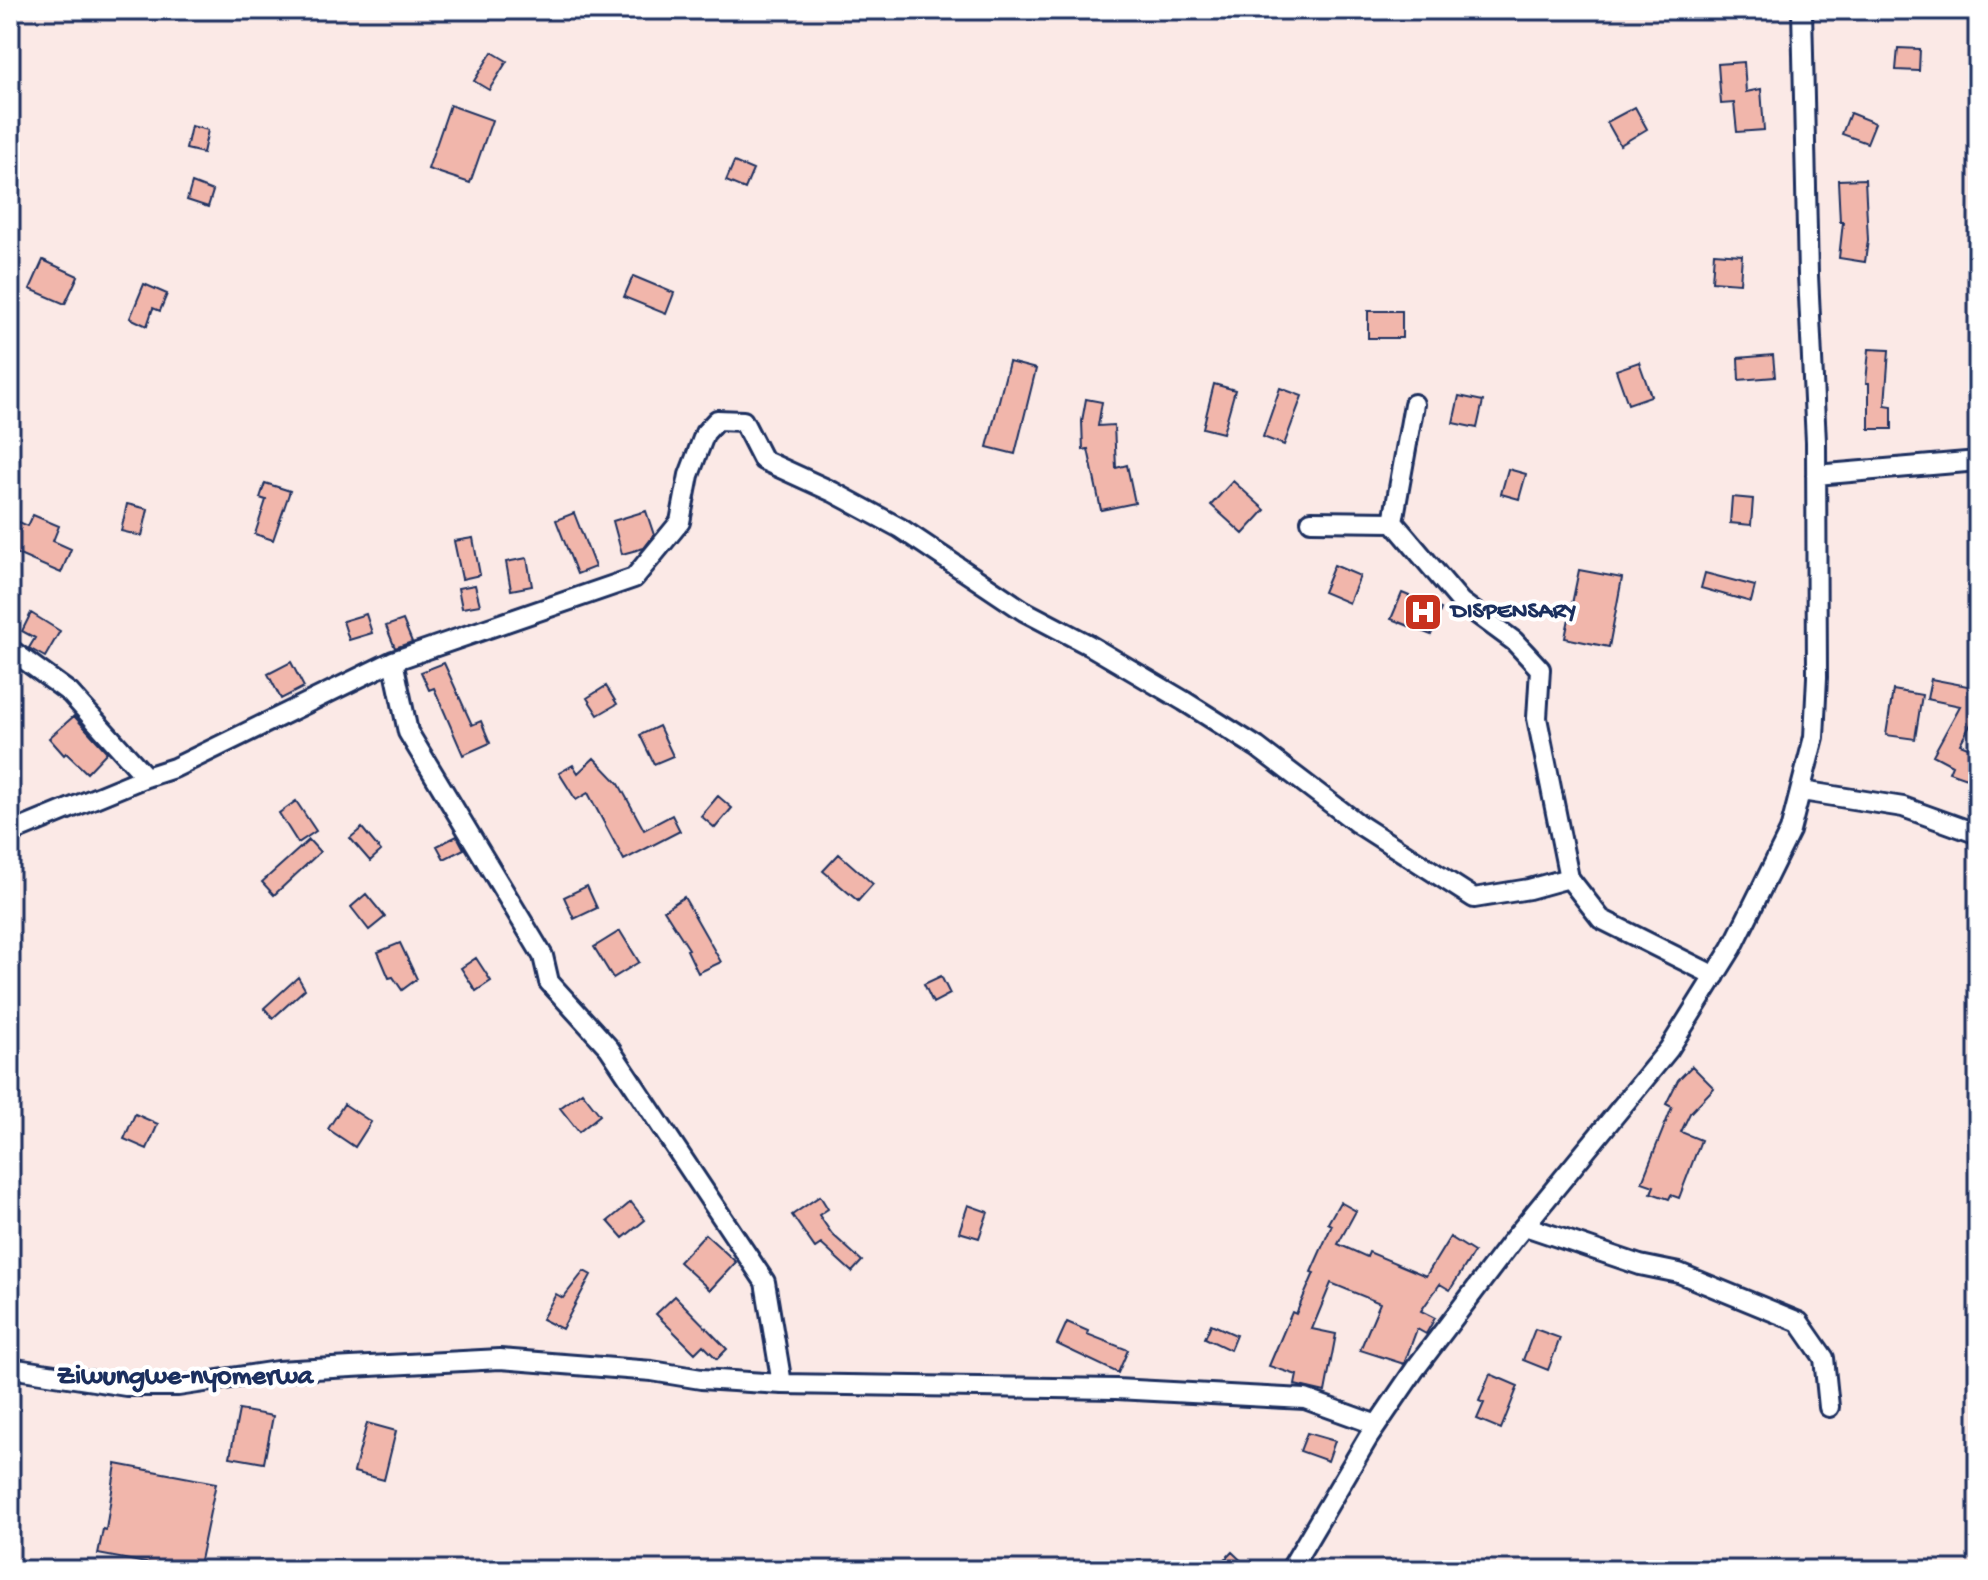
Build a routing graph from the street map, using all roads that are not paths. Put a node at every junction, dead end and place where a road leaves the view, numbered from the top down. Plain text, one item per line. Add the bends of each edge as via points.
1 (1802, 10) edge
2 (1414, 404) dead end
3 (1978, 461) edge
4 (1816, 475) junction
5 (1311, 521) dead end
6 (1393, 522) junction
7 (11, 650) edge
8 (393, 661) junction
9 (146, 777) junction
10 (1802, 791) junction
11 (10, 833) edge
12 (1978, 834) edge
13 (1569, 878) junction
14 (1715, 976) junction
15 (1525, 1226) junction
16 (10, 1368) edge
17 (782, 1384) junction
18 (1829, 1407) dead end
19 (1377, 1425) junction
20 (1290, 1570) edge

1 - 4 street
2 - 6 street
3 - 4 street
4 - 10 street via 1817,677 1814,737
5 - 6 street
6 - 13 street via 1461,602 1514,641 1540,669 1537,718
7 - 9 street via 70,693
8 - 9 street
8 - 13 street via 634,578 680,522 705,433 717,420 743,421 763,460 900,528 1024,611 1196,708 1357,823 1474,898
8 - 17 street via 408,732 543,956 549,982 609,1048 765,1282
9 - 11 street
10 - 12 street via 1903,807
10 - 14 street via 1790,831
13 - 14 street via 1601,919
14 - 15 street via 1669,1049
15 - 18 street via 1679,1273 1799,1322 1824,1358
15 - 19 street
16 - 17 street via 126,1386 178,1386 277,1371 500,1359
17 - 19 street via 1116,1389 1305,1399
19 - 20 street

